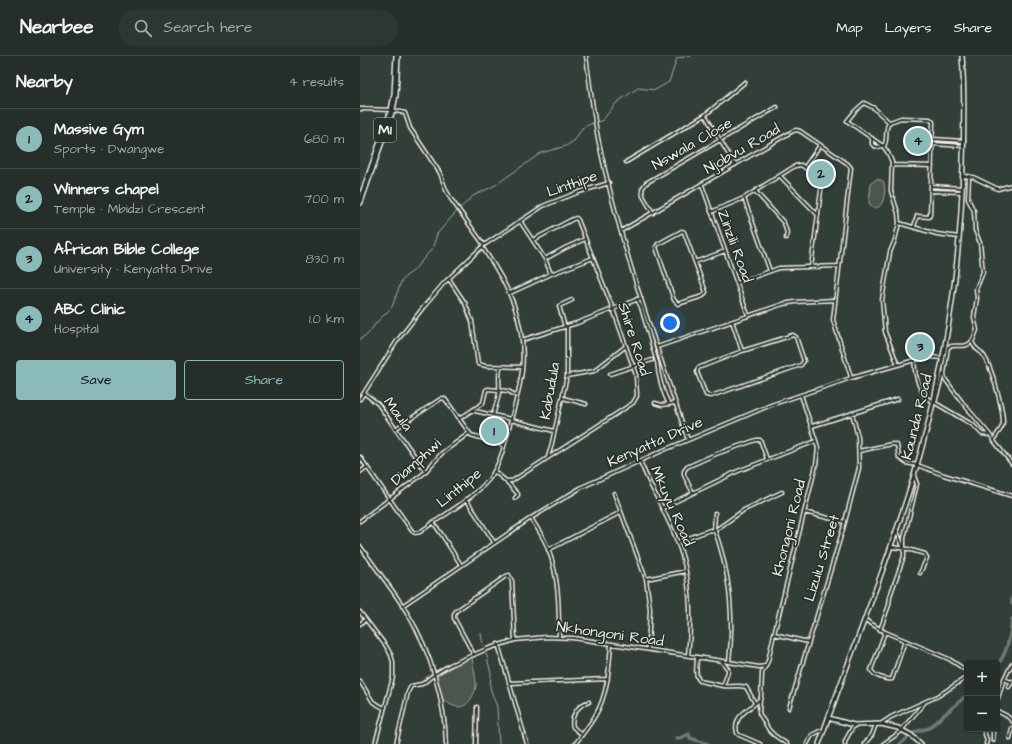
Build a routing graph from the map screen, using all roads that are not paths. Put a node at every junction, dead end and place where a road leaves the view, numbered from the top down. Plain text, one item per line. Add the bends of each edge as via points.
1 (397, 56) edge
2 (586, 56) edge
3 (962, 56) edge
4 (745, 82) dead end
5 (777, 107) dead end
6 (360, 109) edge
7 (392, 110) junction
8 (705, 115) junction
9 (889, 122) junction
10 (872, 138) junction
11 (933, 139) junction
12 (720, 140) junction
13 (964, 141) junction
14 (933, 144) junction
15 (820, 145) junction
16 (883, 145) junction
17 (964, 146) junction
18 (626, 162) dead end
19 (735, 165) junction
20 (892, 165) junction
21 (932, 166) junction
22 (805, 167) junction
23 (780, 176) junction
24 (963, 176) junction
25 (969, 176) junction
26 (609, 183) junction
27 (702, 185) junction
28 (1012, 185) edge
29 (932, 186) junction
30 (962, 188) junction
31 (755, 191) junction
32 (931, 191) junction
33 (962, 192) junction
34 (744, 198) junction
35 (360, 202) edge
36 (711, 212) junction
37 (652, 213) junction
38 (818, 216) junction
39 (520, 221) junction
40 (899, 223) junction
41 (914, 227) junction
42 (621, 231) junction
43 (959, 237) junction
44 (786, 238) dead end
45 (586, 239) junction
46 (533, 240) junction
47 (483, 246) junction
48 (725, 251) junction
49 (593, 258) junction
50 (545, 259) junction
51 (695, 262) junction
52 (839, 266) junction
53 (811, 267) junction
54 (770, 271) junction
55 (551, 274) junction
56 (449, 278) junction
57 (737, 283) junction
58 (510, 293) junction
59 (641, 298) junction
60 (637, 299) junction
61 (572, 300) dead end
62 (835, 300) junction
63 (613, 309) junction
64 (748, 315) junction
65 (732, 321) junction
66 (566, 327) junction
67 (522, 340) junction
68 (972, 341) junction
69 (626, 346) junction
70 (657, 347) junction
71 (742, 351) junction
72 (943, 358) junction
73 (652, 360) dead end
74 (915, 360) junction
75 (898, 365) junction
76 (633, 366) junction
77 (500, 367) junction
78 (522, 367) junction
79 (944, 372) junction
80 (610, 374) dead end
81 (567, 376) junction
82 (851, 378) junction
83 (499, 390) junction
84 (364, 393) junction
85 (801, 395) junction
86 (517, 396) junction
87 (563, 398) junction
88 (360, 399) edge
89 (898, 399) dead end
90 (934, 402) junction
91 (655, 403) dead end
92 (675, 403) junction
93 (586, 404) dead end
94 (669, 404) junction
95 (471, 411) junction
96 (852, 412) junction
97 (493, 415) junction
98 (459, 419) junction
99 (511, 420) junction
100 (812, 426) junction
101 (395, 429) junction
102 (554, 431) junction
103 (469, 433) junction
104 (990, 435) junction
105 (688, 440) junction
106 (994, 440) junction
107 (816, 441) junction
108 (504, 445) junction
109 (859, 451) junction
110 (360, 457) edge
111 (547, 458) junction
112 (768, 460) junction
113 (640, 461) junction
114 (1012, 464) edge
115 (917, 465) junction
116 (367, 467) junction
117 (494, 471) junction
118 (360, 472) edge
119 (426, 472) junction
120 (914, 475) junction
121 (506, 481) junction
122 (782, 492) dead end
123 (614, 493) dead end
124 (693, 493) junction
125 (1012, 496) edge
126 (515, 498) dead end
127 (466, 499) junction
128 (390, 500) junction
129 (662, 508) junction
130 (621, 512) junction
131 (804, 512) junction
132 (715, 513) dead end
133 (531, 518) junction
134 (360, 521) edge
135 (433, 522) junction
136 (845, 522) junction
137 (896, 530) junction
138 (714, 531) junction
139 (494, 542) junction
140 (678, 542) junction
141 (360, 546) edge
142 (890, 546) junction
143 (903, 548) junction
144 (548, 550) junction
145 (461, 565) junction
146 (686, 571) junction
147 (920, 573) dead end
148 (646, 579) junction
149 (402, 606) junction
150 (360, 612) edge
151 (864, 619) junction
152 (366, 620) junction
153 (360, 624) edge
154 (880, 630) junction
155 (885, 632) junction
156 (774, 634) junction
157 (559, 637) junction
158 (515, 640) junction
159 (905, 641) junction
160 (808, 642) junction
161 (498, 644) junction
162 (611, 644) junction
163 (648, 650) junction
164 (474, 655) junction
165 (688, 656) junction
166 (697, 657) junction
167 (721, 661) junction
168 (729, 662) junction
169 (1012, 664) edge
170 (766, 666) junction
171 (964, 668) edge
172 (435, 674) junction
173 (608, 679) junction
174 (964, 679) edge
175 (1004, 679) junction
176 (360, 681) edge
177 (1012, 681) edge
178 (509, 684) junction
179 (723, 686) junction
180 (1001, 688) joint
181 (1009, 688) dead end
182 (999, 696) edge
183 (761, 698) junction
184 (588, 702) dead end
185 (924, 702) junction
186 (755, 703) junction
187 (477, 707) dead end
188 (384, 708) junction
189 (789, 708) dead end
190 (1000, 713) edge
191 (828, 718) junction
192 (1012, 721) edge
193 (876, 724) junction
194 (881, 724) junction
195 (854, 725) junction
196 (1012, 728) edge
197 (902, 729) junction
198 (823, 731) junction
199 (985, 732) edge
200 (993, 732) edge
201 (582, 735) junction
202 (1010, 738) dead end
203 (993, 740) dead end
204 (375, 744) edge
205 (396, 744) edge
206 (446, 744) edge
207 (476, 744) edge
208 (527, 744) edge
209 (575, 744) edge
210 (760, 744) edge
211 (787, 744) edge
212 (807, 744) edge
213 (819, 744) edge
214 (845, 744) edge
215 (864, 744) edge
216 (883, 744) edge
217 (921, 744) edge
218 (986, 744) edge

1 - 7 highway, M1
2 - 26 street via 596,126
3 - 13 main road, Kaunda Road
4 - 8 street
5 - 12 street, Nswala Close
6 - 7 street
7 - 35 highway, M1
7 - 47 street via 405,114 410,128 440,174 451,199
8 - 12 street
8 - 18 street
9 - 10 street via 874,108 866,103 862,104 847,121
9 - 11 street via 901,118 930,119 934,125
9 - 16 street via 886,143
10 - 16 street
10 - 16 street via 874,146
11 - 13 street
11 - 14 street
12 - 19 street
12 - 37 street, Nswala Close via 644,185 642,194
13 - 17 main road, Kaunda Road
14 - 17 street
14 - 21 street
15 - 19 street, Njobvu Road via 795,130
15 - 22 street
15 - 52 street, Njobvu Road via 852,169
16 - 20 street via 890,155
17 - 24 main road, Kaunda Road
19 - 27 street, Njobvu Road
20 - 21 street
20 - 40 street via 892,191
21 - 29 street
22 - 23 street via 796,165
22 - 38 street via 822,182
23 - 31 street
23 - 38 street
24 - 25 street
24 - 30 main road, Kaunda Road
25 - 28 street via 998,189
25 - 68 street via 968,199 974,211 974,227 983,272 976,289 974,317 977,330
26 - 39 street, Linthipe via 543,206
26 - 42 street
27 - 36 street, Zinzili Road
27 - 37 street, Njobvu Road
29 - 30 street
29 - 32 street
30 - 33 main road, Kaunda Road
31 - 34 street
31 - 44 street via 784,223
32 - 33 street
32 - 41 street via 930,216 917,216
33 - 43 main road, Kaunda Road
34 - 36 street
34 - 54 street
36 - 48 street, Zinzili Road
37 - 42 street, Njobvu Road
38 - 53 street
39 - 46 street
39 - 47 street, Linthipe
40 - 41 street
40 - 75 street via 890,252 882,300 885,332
41 - 43 street
42 - 59 street
43 - 72 main road, Kaunda Road via 950,321
45 - 46 street, Shire Road via 578,220 574,218
45 - 49 street, Shire Road
45 - 50 street
46 - 50 street
47 - 56 street, Linthipe
47 - 58 street, Linthipe
48 - 51 street
48 - 57 street, Zinzili Road
49 - 55 street
49 - 63 street, Shire Road
50 - 55 street
51 - 51 street via 683,231 656,246 677,303 681,304 706,293
52 - 53 street
52 - 62 street, Njobvu Road
53 - 54 street via 780,268
54 - 57 street
55 - 58 street
56 - 77 street via 470,316 478,364
56 - 84 street, Linthipe via 397,341
57 - 64 street, Zinzili Road
58 - 67 street, Linthipe
59 - 60 street
59 - 70 street
60 - 63 street
60 - 94 street via 659,364 658,374
61 - 66 street, Kabudula via 559,306
62 - 64 street via 786,303
62 - 82 street, Njobvu Road via 834,326
63 - 66 street
63 - 69 street, Shire Road
64 - 65 street
65 - 70 street
65 - 71 street
66 - 67 street
66 - 81 street, Kabudula
67 - 78 street, Linthipe
68 - 79 street via 969,345 948,347
68 - 106 street via 975,349 984,356 998,394 1003,423
69 - 76 street, Shire Road
69 - 81 street via 594,371
70 - 92 street
71 - 71 street via 698,368 697,372 706,395 711,396 801,365 804,360 793,335
72 - 74 street, Kenyatta Drive
72 - 90 main road, Kaunda Road
73 - 76 street
74 - 75 street, Kenyatta Drive
74 - 90 street via 914,369 921,391
75 - 82 street, Kenyatta Drive
76 - 80 street
76 - 111 street, Shire Road via 637,385 635,401
77 - 78 street
77 - 83 street
78 - 86 street, Linthipe
79 - 90 street
79 - 104 street via 948,384
81 - 87 street, Kabudula
82 - 85 street, Kenyatta Drive
83 - 86 street
83 - 95 street via 487,389 483,403
83 - 97 street
84 - 88 street, Linthipe
84 - 101 street, Maula via 375,401
85 - 100 street, Khongoni Road
85 - 105 street, Kenyatta Drive
86 - 99 street, Linthipe
87 - 93 street
87 - 102 street, Kabudula
89 - 96 street
90 - 104 street via 973,425 982,434
90 - 115 main road, Kaunda Road
91 - 94 street
92 - 94 street
92 - 105 street
95 - 97 street
95 - 98 street
96 - 100 street
96 - 109 street, Lizulu Street
97 - 99 street
98 - 101 street via 442,398
98 - 103 street
99 - 102 street
99 - 108 street, Linthipe
100 - 107 street, Khongoni Road
101 - 119 street, Maula
102 - 111 street, Kabudula
103 - 108 street via 477,438
103 - 119 street, Diamphwi via 442,453
104 - 106 street
105 - 113 street, Kenyatta Drive
106 - 114 street
107 - 112 street
107 - 131 street, Khongoni Road via 816,465
108 - 117 street, Linthipe
109 - 115 street via 898,445 898,456 902,461
109 - 136 street, Lizulu Street via 859,468
110 - 116 street, Linthipe
111 - 121 street, Shire Road via 512,481
112 - 124 street via 738,471
112 - 124 street via 761,442 757,440 716,454 687,467 684,471
113 - 129 street, Mkuyu Road
113 - 133 street, Kenyatta Drive via 591,483
115 - 120 main road, Kaunda Road
115 - 125 street
116 - 118 street
116 - 128 street, Linthipe
117 - 121 street
117 - 127 street, Linthipe via 486,482
119 - 128 street, Diamphwi
120 - 137 main road, Kaunda Road
120 - 143 street via 917,484
121 - 126 street via 518,494
122 - 138 street via 744,510
123 - 130 street
124 - 129 street
127 - 135 street, Linthipe
127 - 139 street
128 - 134 street, Diamphwi
128 - 135 street, Linthipe via 413,532 418,532
129 - 140 street, Mkuyu Road
130 - 144 street
130 - 148 street
131 - 136 street
131 - 156 street, Khongoni Road
132 - 138 street
133 - 139 street, Kenyatta Drive
133 - 144 street
135 - 145 street
136 - 160 street, Lizulu Street
137 - 142 main road, Kaunda Road
137 - 143 street
138 - 140 street via 710,530
138 - 168 street via 728,590 731,630
139 - 145 street, Kenyatta Drive
140 - 146 street, Mkuyu Road
141 - 149 street
142 - 143 street
142 - 151 main road, Kaunda Road
143 - 147 street via 926,555
143 - 154 street via 904,556
144 - 157 street via 559,596
145 - 149 street, Kenyatta Drive
146 - 148 street
146 - 165 street, Mkuyu Road via 691,618
148 - 163 street via 650,613
149 - 172 street
150 - 152 street
151 - 154 street
151 - 191 main road, Kaunda Road
152 - 153 street
152 - 188 street via 386,646 393,662
154 - 155 street
155 - 159 street
155 - 159 street via 871,670 874,674 892,679
156 - 160 street
156 - 170 street, Khongoni Road
157 - 158 street, Nkhongoni Road
157 - 162 street, Nkhongoni Road
158 - 161 street, Nkhongoni Road
158 - 164 street via 512,581 511,577 506,576 454,614
159 - 171 street
160 - 189 street, Lizulu Street
161 - 164 street, Nkhongoni Road
161 - 178 street
162 - 163 street, Nkhongoni Road
162 - 173 street
163 - 165 street, Nkhongoni Road
164 - 172 street, Nkhongoni Road
165 - 166 street, Nkhongoni Road
166 - 167 street, Nkhongoni Road
166 - 179 street via 697,679
167 - 168 street, Nkhongoni Road
167 - 179 street via 728,669
168 - 170 street, Nkhongoni Road
169 - 175 street
170 - 183 street, Khongoni Road via 762,673
172 - 205 street, Nkhongoni Road via 410,688
172 - 206 street via 444,715
173 - 178 street
173 - 201 street via 599,708
174 - 185 street
175 - 177 street
175 - 180 street
176 - 188 street via 373,702
177 - 181 street
178 - 208 street
179 - 186 street via 746,687
180 - 182 street
183 - 186 street
183 - 211 street, Khongoni Road via 760,715 771,733
184 - 201 street via 579,707 572,721 573,727
185 - 194 street
185 - 197 street
186 - 210 street via 741,715 736,730 739,735
187 - 207 street
188 - 204 street
190 - 192 street
191 - 195 main road
191 - 198 main road, Kaunda Road
193 - 194 main road
193 - 195 main road
193 - 215 street via 872,735
194 - 197 main road
195 - 214 street
196 - 202 street
197 - 216 street
197 - 217 main road
198 - 212 street via 812,735
198 - 213 main road, Kaunda Road
199 - 218 street
200 - 203 street
201 - 209 street

